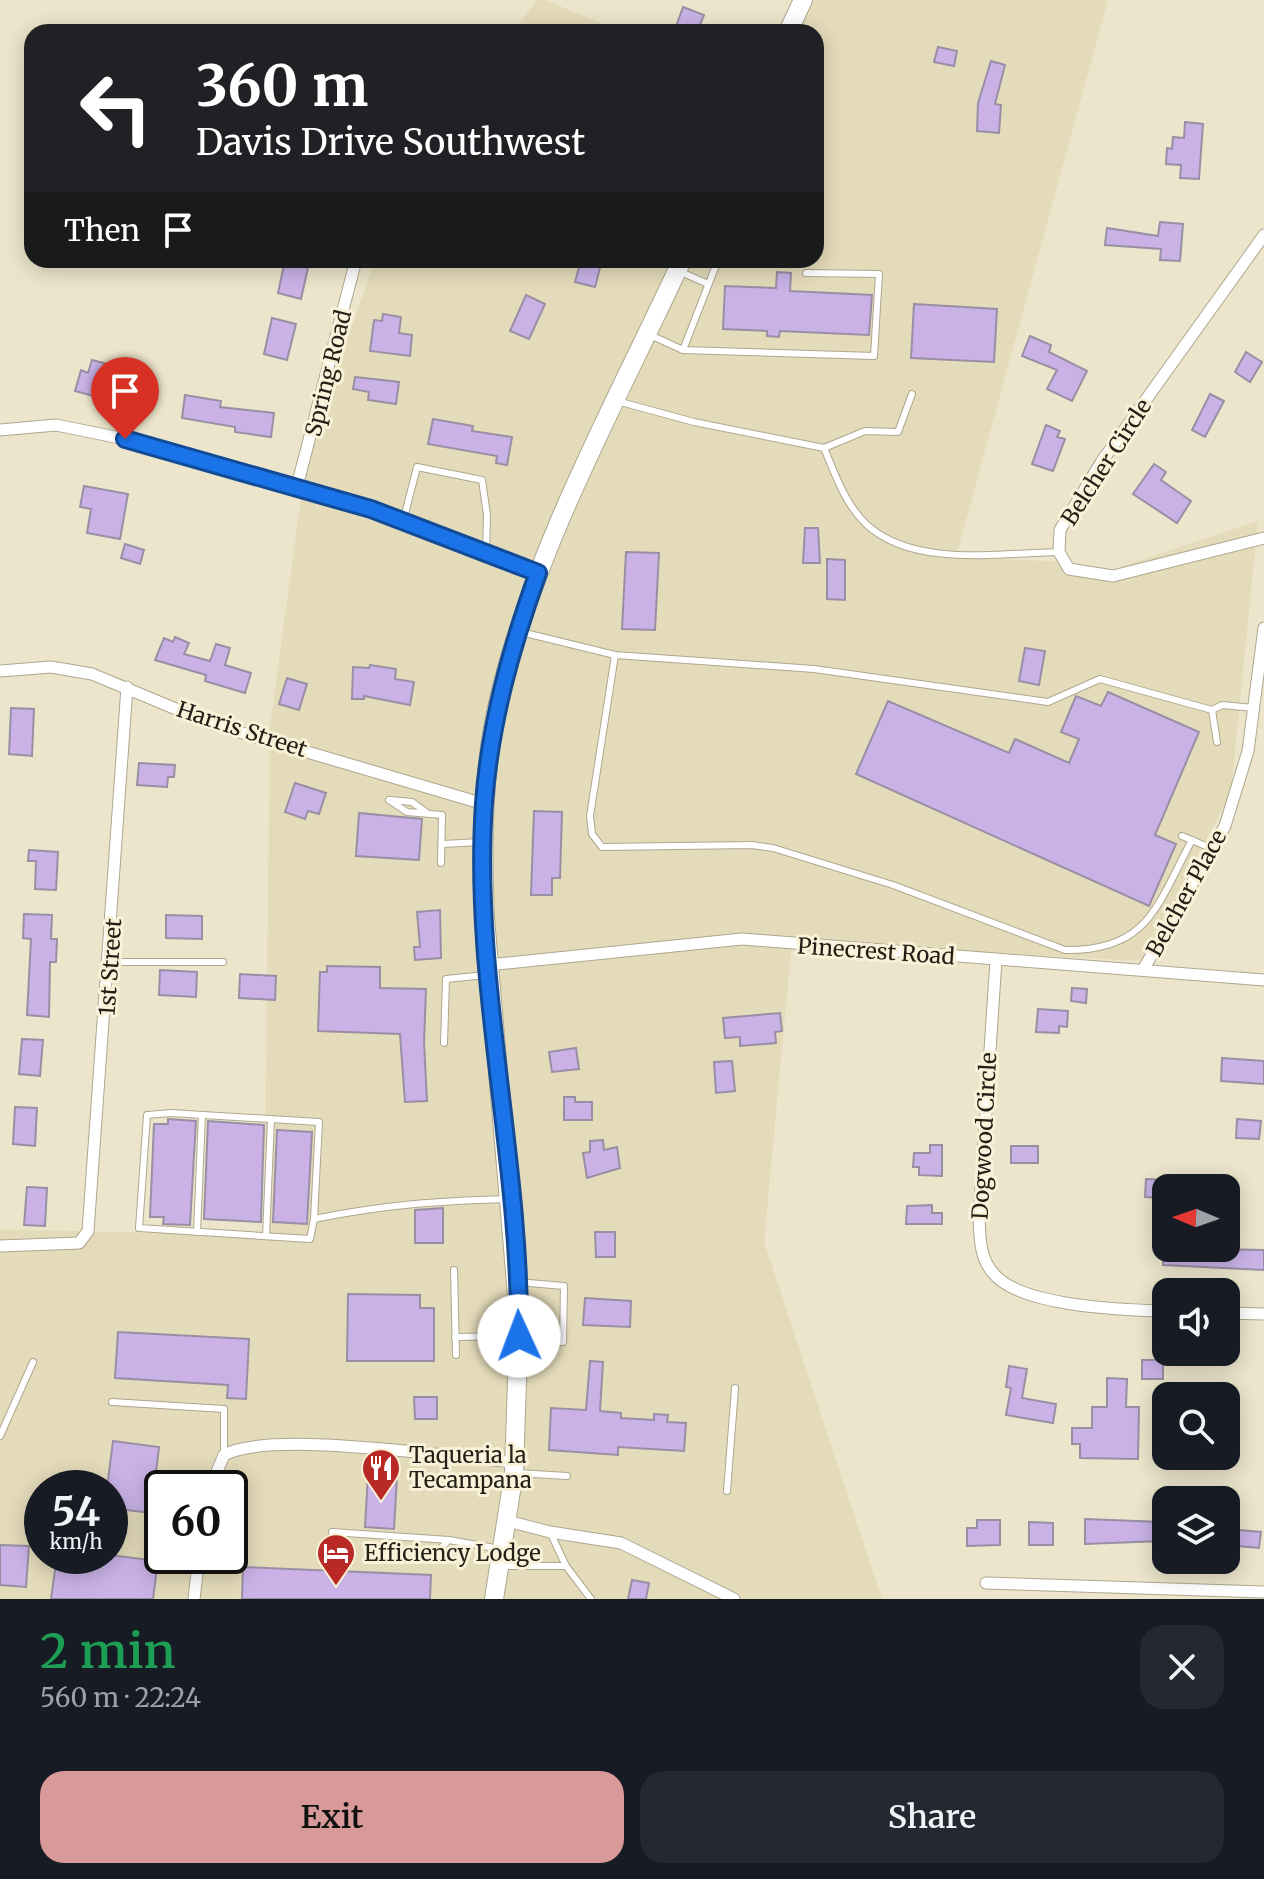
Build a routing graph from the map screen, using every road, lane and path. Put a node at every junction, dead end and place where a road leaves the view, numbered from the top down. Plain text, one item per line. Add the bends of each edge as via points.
1 (803, 0) edge
2 (792, 24) edge
3 (1264, 235) edge
4 (354, 268) edge
5 (679, 268) edge
6 (684, 268) edge
7 (715, 268) edge
8 (806, 273) dead end
9 (708, 284) junction
10 (648, 334) junction
11 (683, 350) junction
12 (912, 394) dead end
13 (617, 401) junction
14 (0, 430) edge
15 (824, 448) junction
16 (297, 486) junction
17 (403, 522) junction
18 (1264, 538) edge
19 (1059, 552) junction
20 (486, 553) junction
21 (538, 573) junction
22 (1264, 628) edge
23 (517, 631) junction
24 (615, 655) junction
25 (0, 671) edge
26 (127, 687) junction
27 (1254, 708) junction
28 (1212, 710) junction
29 (1217, 742) dead end
30 (484, 804) junction
31 (427, 813) junction
32 (1182, 836) dead end
33 (1192, 840) junction
34 (483, 842) junction
35 (442, 844) junction
36 (1213, 849) junction
37 (441, 863) dead end
38 (996, 960) junction
39 (110, 962) junction
40 (223, 962) dead end
41 (489, 970) junction
42 (1143, 970) junction
43 (1264, 980) edge
44 (444, 1043) dead end
45 (202, 1115) junction
46 (271, 1119) junction
47 (510, 1199) junction
48 (314, 1219) junction
49 (197, 1232) junction
50 (266, 1236) junction
51 (0, 1246) edge
52 (454, 1270) dead end
53 (517, 1282) junction
54 (1152, 1309) edge
55 (1240, 1313) edge
56 (1264, 1314) edge
57 (455, 1337) junction
58 (519, 1339) junction
59 (456, 1355) dead end
60 (33, 1362) dead end
61 (735, 1388) dead end
62 (112, 1402) dead end
63 (0, 1436) edge
64 (224, 1455) junction
65 (514, 1467) junction
66 (218, 1470) edge
67 (567, 1476) dead end
68 (727, 1491) dead end
69 (508, 1521) junction
70 (332, 1532) dead end
71 (550, 1532) junction
72 (449, 1540) junction
73 (440, 1549) dead end
74 (501, 1557) junction
75 (566, 1566) junction
76 (197, 1574) edge
77 (986, 1583) dead end
78 (1264, 1592) edge
79 (1068, 1593) edge
80 (194, 1599) edge
81 (494, 1599) edge
82 (591, 1599) edge
83 (734, 1599) edge

1 - 2 main road
3 - 19 street, Belcher Circle via 1102,461 1060,530
4 - 16 street, Spring Road
5 - 10 main road
6 - 9 lane
7 - 9 lane
8 - 11 lane via 879,274 874,356
9 - 11 lane
10 - 11 lane
10 - 13 main road
12 - 15 lane via 898,432 865,431
13 - 15 lane
13 - 21 main road
14 - 16 street via 56,425
15 - 19 lane via 844,495 865,523 888,539 918,550
16 - 17 street
17 - 20 street
17 - 20 lane via 417,467 482,480
18 - 19 street, Belcher Circle via 1113,576 1069,569
20 - 21 street
21 - 23 main road
22 - 27 street, Belcher Place
23 - 24 lane
23 - 30 main road via 499,697
24 - 28 lane via 814,669 1048,702 1100,679
24 - 33 lane via 590,816 592,834 602,847 773,848 893,885 1065,950 1095,950 1122,942 1147,924
25 - 26 street, Harris Street via 51,667
26 - 30 street, Harris Street via 212,724
26 - 39 street, 1st Street
27 - 28 lane via 1222,705
27 - 36 street, Belcher Place via 1248,751
28 - 29 lane
30 - 34 main road
31 - 31 lane via 412,802 389,800 407,812
31 - 35 lane via 442,815
32 - 33 lane
33 - 36 lane
34 - 35 lane
34 - 41 main road
35 - 37 lane
36 - 42 street, Belcher Place
38 - 41 street, Pinecrest Road via 742,939
38 - 42 street, Pinecrest Road
38 - 54 street, Dogwood Circle via 981,1251 994,1275 1013,1289 1045,1298
39 - 40 lane
39 - 51 street, 1st Street via 88,1231 79,1243
41 - 44 lane via 446,979
41 - 47 main road
42 - 43 street, Pinecrest Road
45 - 46 lane
45 - 49 lane
45 - 49 lane via 147,1115 139,1228
46 - 48 lane via 319,1122
46 - 50 lane
47 - 48 lane via 409,1202
47 - 53 main road
48 - 50 lane via 310,1239
49 - 50 lane
52 - 57 lane
53 - 58 main road
53 - 58 lane via 564,1286 563,1342
55 - 56 street
57 - 58 lane
57 - 59 lane
58 - 65 main road
60 - 63 lane
61 - 68 lane
62 - 64 lane via 224,1409
64 - 65 street via 251,1445 336,1446
64 - 66 street
65 - 67 lane
65 - 69 main road
69 - 71 street
69 - 74 main road
70 - 72 lane
71 - 75 lane
71 - 83 street via 621,1543
72 - 73 lane
72 - 74 lane
74 - 75 lane
74 - 81 main road
75 - 82 lane
76 - 80 street
77 - 79 street
78 - 79 street

